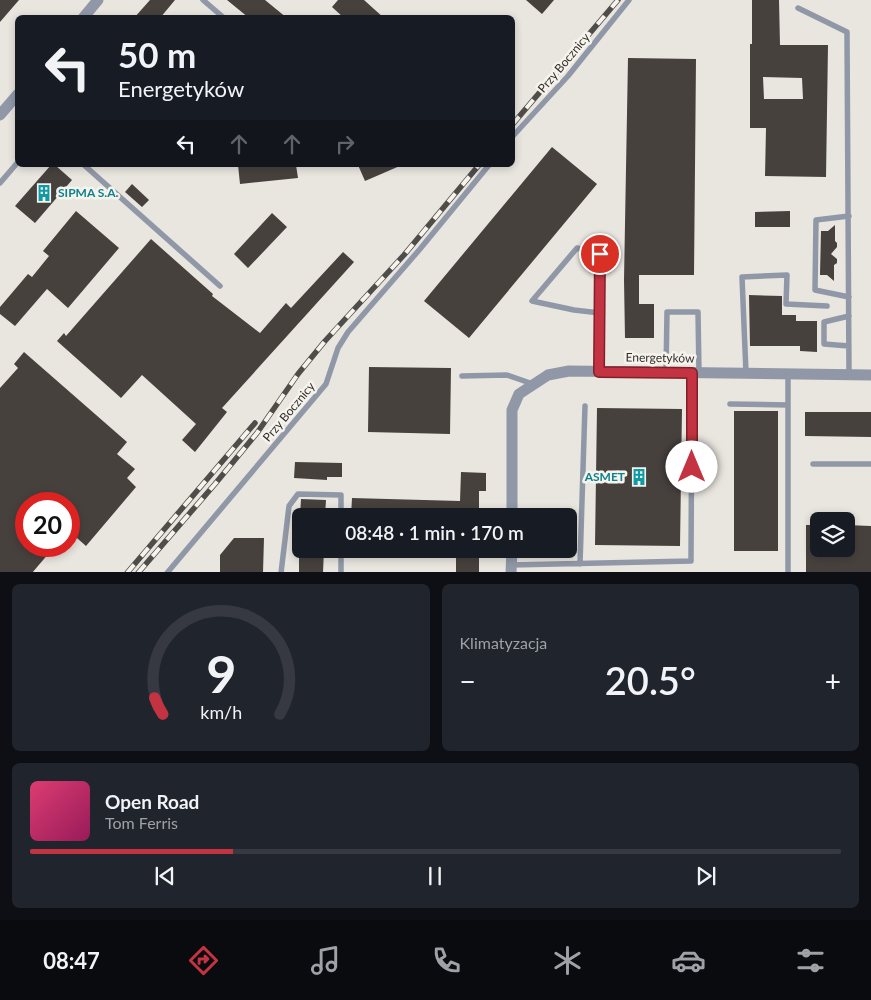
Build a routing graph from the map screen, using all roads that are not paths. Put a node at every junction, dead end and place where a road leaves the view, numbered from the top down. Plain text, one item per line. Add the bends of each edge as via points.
1 (98, 0) edge
2 (203, 0) edge
3 (629, 0) edge
4 (798, 8) dead end
5 (86, 15) edge
6 (220, 15) edge
7 (15, 101) edge
8 (0, 115) edge
9 (515, 134) edge
10 (15, 166) edge
11 (86, 167) edge
12 (487, 167) edge
13 (0, 183) edge
14 (849, 216) junction
15 (220, 286) dead end
16 (849, 297) junction
17 (827, 306) dead end
18 (600, 313) junction
19 (849, 316) junction
20 (849, 346) junction
21 (599, 372) junction
22 (666, 372) junction
23 (696, 373) junction
24 (746, 373) junction
25 (788, 374) junction
26 (849, 374) junction
27 (871, 375) edge
28 (462, 376) dead end
29 (533, 384) junction
30 (730, 404) dead end
31 (788, 405) junction
32 (585, 406) dead end
33 (813, 464) dead end
34 (871, 464) edge
35 (341, 508) edge
36 (512, 508) edge
37 (341, 558) edge
38 (580, 564) junction
39 (512, 569) edge
40 (167, 572) edge
41 (281, 572) edge
42 (341, 572) edge
43 (788, 572) edge

1 - 5 street
2 - 6 lane
3 - 9 lane, Przy Bocznicy via 568,76
4 - 14 lane via 847,32
7 - 8 street
10 - 13 lane
11 - 15 lane
12 - 40 lane, Przy Bocznicy via 348,332 338,348 326,384
14 - 16 lane
14 - 16 lane via 816,220 815,290
16 - 19 lane
17 - 24 lane via 786,304 787,275 742,278
18 - 18 lane via 600,254 577,248 532,302
18 - 21 lane
19 - 20 lane
19 - 20 lane via 824,322 824,344
20 - 26 lane
21 - 22 street, Energetyków
21 - 29 street, Energetyków via 569,371 548,375
22 - 23 street, Energetyków
22 - 23 lane via 667,312 698,312
23 - 24 street, Energetyków
23 - 38 lane via 691,561
24 - 25 street, Energetyków
25 - 26 street, Energetyków
25 - 31 lane
26 - 27 street, Energetyków
28 - 29 lane via 507,375
29 - 36 street, Energetyków via 519,394 512,410
30 - 31 lane
31 - 43 lane
32 - 38 lane
33 - 34 lane
35 - 41 lane via 341,495 298,494 290,506
37 - 42 lane
38 - 39 lane

